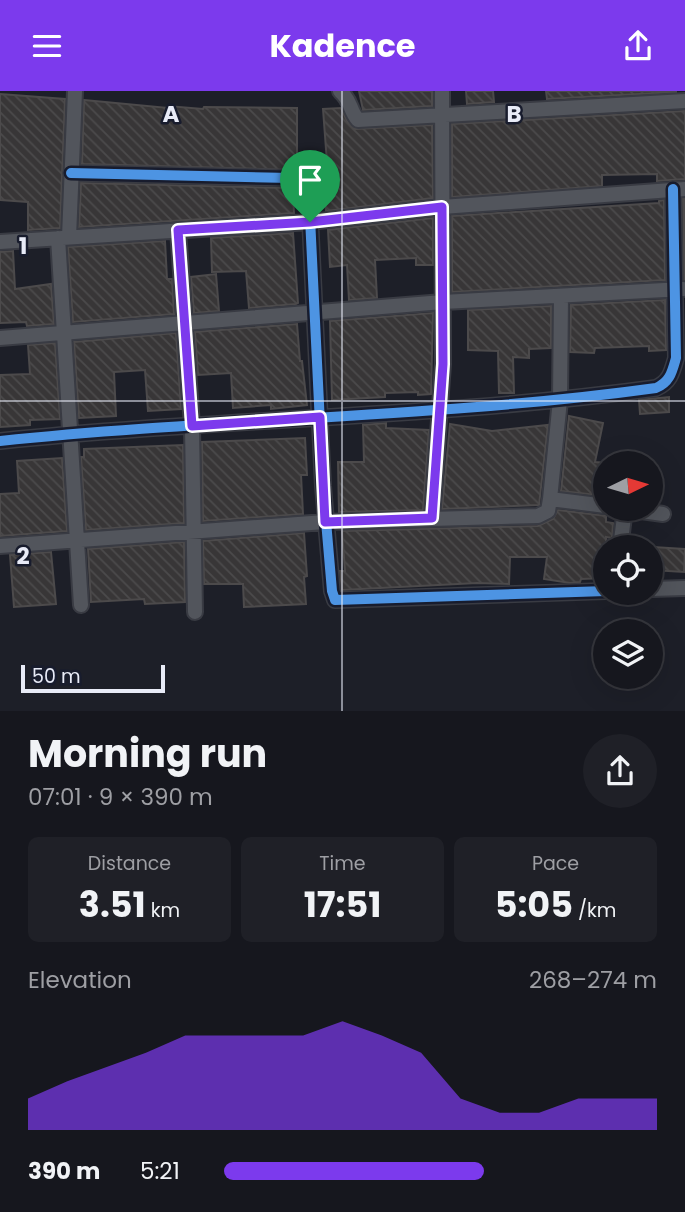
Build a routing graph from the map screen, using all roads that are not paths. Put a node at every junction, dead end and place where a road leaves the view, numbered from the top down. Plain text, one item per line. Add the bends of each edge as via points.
1 (75, 91) edge
2 (340, 91) edge
3 (442, 91) edge
4 (685, 101) edge
5 (442, 113) junction
6 (71, 173) junction
7 (679, 189) edge
8 (442, 207) junction
9 (310, 222) junction
10 (178, 230) junction
11 (63, 237) junction
12 (0, 242) edge
13 (680, 290) edge
14 (561, 296) junction
15 (443, 302) junction
16 (314, 312) junction
17 (185, 323) junction
18 (64, 333) junction
19 (0, 338) edge
20 (560, 400) junction
21 (440, 411) junction
22 (320, 417) junction
23 (192, 426) junction
24 (71, 434) junction
25 (0, 442) edge
26 (550, 499) junction
27 (593, 504) edge
28 (432, 518) junction
29 (325, 522) junction
30 (194, 531) junction
31 (77, 541) junction
32 (0, 546) edge
33 (685, 588) edge
34 (663, 589) edge
35 (593, 591) edge
36 (81, 605) dead end
37 (195, 613) dead end

1 - 6 street
2 - 5 street via 349,98 358,120
3 - 5 street
4 - 5 street
5 - 8 street
6 - 9 street via 291,179 309,197
6 - 11 street
7 - 8 street
7 - 13 street
8 - 9 street
8 - 15 street
9 - 10 street
9 - 16 street
10 - 11 street
10 - 17 street
11 - 12 street
11 - 18 street
13 - 14 street
13 - 20 street via 676,358 664,384
14 - 15 street
14 - 20 street
15 - 16 street
15 - 21 street
16 - 17 street
16 - 22 street
17 - 18 street
17 - 23 street
18 - 19 street
18 - 24 street
20 - 21 street
20 - 26 street
21 - 22 street
21 - 28 street
22 - 23 street
22 - 29 street
23 - 24 street
23 - 30 street
24 - 25 street
24 - 31 street
26 - 27 street
26 - 28 street via 548,511 538,516
28 - 29 street
29 - 30 street
29 - 35 street via 335,600
30 - 31 street
30 - 37 street
31 - 32 street
31 - 36 street
33 - 34 street

